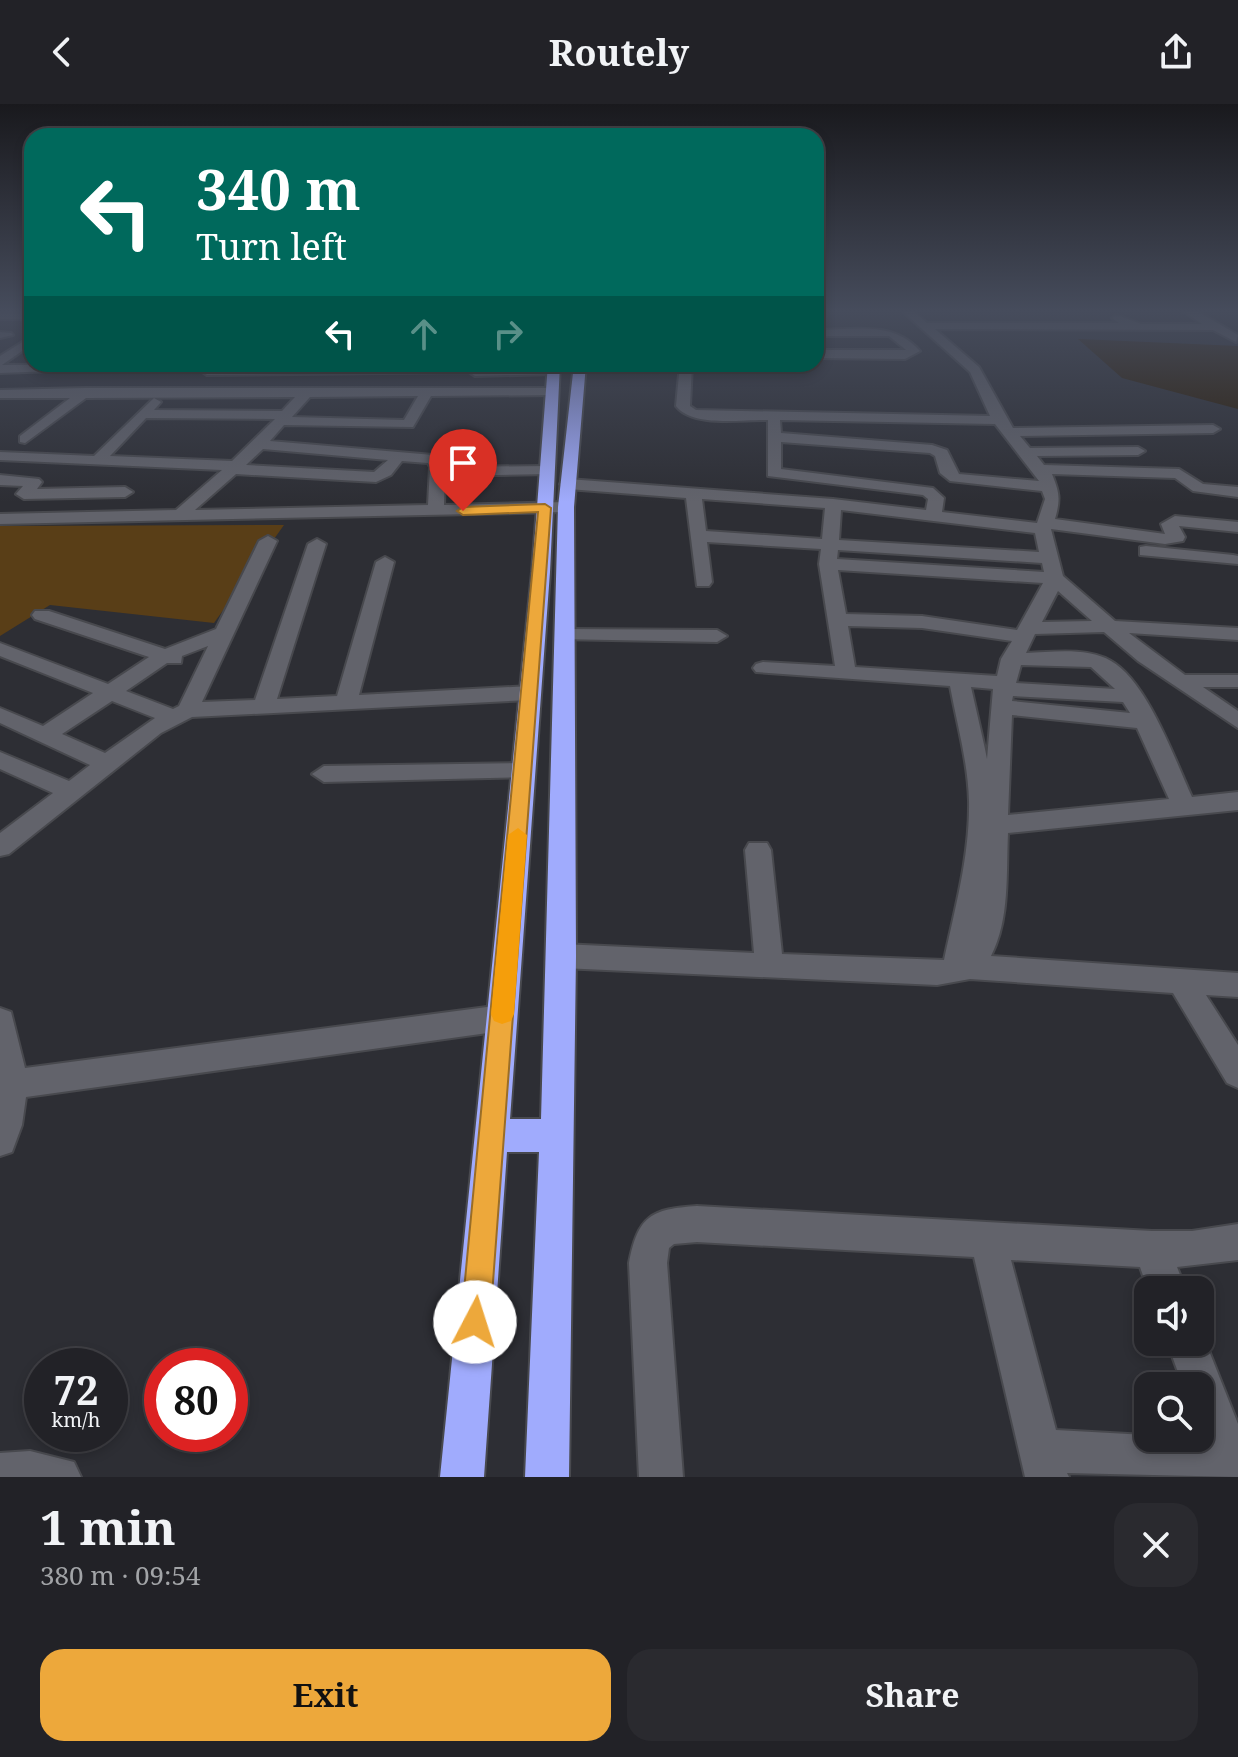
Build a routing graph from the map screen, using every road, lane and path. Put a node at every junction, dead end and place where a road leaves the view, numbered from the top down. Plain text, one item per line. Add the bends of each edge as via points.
1 (204, 374) edge
2 (319, 374) edge
3 (403, 374) edge
4 (475, 374) edge
5 (552, 374) edge
6 (560, 374) edge
7 (560, 374) edge
8 (685, 374) edge
9 (977, 374) edge
10 (165, 391) junction
11 (186, 391) junction
12 (85, 392) junction
13 (302, 393) junction
14 (0, 394) edge
15 (470, 394) junction
16 (394, 395) junction
17 (425, 395) junction
18 (142, 414) junction
19 (774, 415) junction
20 (825, 416) junction
21 (284, 418) junction
22 (924, 419) junction
23 (1004, 426) junction
24 (1213, 429) dead end
25 (773, 437) junction
26 (25, 439) dead end
27 (259, 444) junction
28 (932, 449) junction
29 (1138, 451) dead end
30 (1026, 452) junction
31 (399, 455) junction
32 (0, 456) edge
33 (820, 460) junction
34 (97, 461) junction
35 (234, 468) junction
36 (438, 472) junction
37 (1046, 478) junction
38 (0, 480) edge
39 (125, 492) dead end
40 (1238, 492) edge
41 (556, 493) junction
42 (693, 493) junction
43 (24, 494) junction
44 (833, 504) junction
45 (436, 512) junction
46 (180, 515) junction
47 (0, 516) edge
48 (933, 516) junction
49 (1238, 527) edge
50 (698, 536) junction
51 (268, 541) dead end
52 (827, 542) junction
53 (317, 544) dead end
54 (1047, 545) junction
55 (1233, 560) dead end
56 (385, 562) dead end
57 (828, 564) junction
58 (703, 582) dead end
59 (42, 615) dead end
60 (838, 620) junction
61 (1109, 626) junction
62 (1024, 632) junction
63 (225, 633) junction
64 (1238, 634) edge
65 (565, 635) junction
66 (717, 636) dead end
67 (0, 649) edge
68 (165, 656) junction
69 (1011, 659) junction
70 (763, 668) dead end
71 (207, 670) junction
72 (846, 673) junction
73 (959, 680) junction
74 (1181, 681) junction
75 (1238, 681) edge
76 (109, 691) junction
77 (530, 693) junction
78 (1003, 693) junction
79 (1131, 696) junction
80 (346, 703) junction
81 (264, 705) junction
82 (179, 713) junction
83 (0, 715) edge
84 (1238, 721) edge
85 (1144, 722) junction
86 (45, 735) junction
87 (0, 760) edge
88 (107, 763) junction
89 (523, 771) junction
90 (324, 774) dead end
91 (71, 792) junction
92 (1238, 801) edge
93 (1185, 807) junction
94 (995, 825) junction
95 (5, 836) edge
96 (758, 850) dead end
97 (562, 956) junction
98 (769, 965) junction
99 (963, 969) junction
100 (1182, 982) junction
101 (1238, 985) edge
102 (502, 1018) junction
103 (0, 1021) edge
104 (1238, 1073) edge
105 (13, 1084) junction
106 (3, 1125) edge
107 (557, 1135) junction
108 (492, 1136) junction
109 (988, 1240) junction
110 (1238, 1242) edge
111 (1152, 1249) junction
112 (1162, 1276) edge
113 (1192, 1356) edge
114 (1044, 1464) edge
115 (1233, 1467) edge
116 (0, 1474) edge
117 (59, 1477) edge
118 (462, 1477) edge
119 (547, 1477) edge
120 (661, 1477) edge

1 - 11 street
2 - 13 street
3 - 16 street
4 - 15 street
5 - 15 street
6 - 41 highway
7 - 41 highway
8 - 19 street via 683,406 688,412
9 - 23 street
10 - 11 street
10 - 12 street
10 - 18 street
11 - 13 street
12 - 14 street
12 - 26 street
13 - 16 street
13 - 21 street
15 - 17 street
16 - 17 street
17 - 21 street via 408,424
18 - 21 street
18 - 34 street
19 - 20 street
19 - 25 street
20 - 22 street
20 - 33 street
21 - 27 street
22 - 23 street
22 - 28 street
23 - 24 street
23 - 30 street
25 - 33 street
25 - 33 street via 773,473
27 - 31 street
27 - 35 street
28 - 33 street
28 - 37 street via 942,453 955,478
29 - 30 street
30 - 37 street
31 - 35 street via 383,476 376,477
31 - 36 street via 433,459
32 - 34 street
33 - 48 street via 927,491 936,498
34 - 35 street
35 - 46 street
36 - 41 street
36 - 45 street
37 - 40 street via 1179,474 1199,488
37 - 54 street via 1053,499
38 - 43 street via 34,482
39 - 43 street
41 - 42 street
41 - 45 street
41 - 65 highway
41 - 77 highway
42 - 44 street
42 - 50 street
43 - 47 street
44 - 48 street
44 - 52 street
45 - 46 street
46 - 47 street
48 - 54 street
49 - 54 street via 1175,521 1169,524 1177,537
50 - 52 street
50 - 58 street
51 - 63 street
52 - 54 street
52 - 57 street
53 - 81 street
54 - 55 street
54 - 57 street
54 - 61 street
54 - 62 street
56 - 80 street
57 - 60 street
59 - 68 street
60 - 62 street
60 - 72 street
61 - 62 street
61 - 64 street
61 - 74 street
62 - 69 street
63 - 68 street
63 - 71 street
65 - 66 street
65 - 97 highway
67 - 76 street
68 - 71 street
68 - 76 street
69 - 78 street
69 - 79 street via 1103,664
70 - 72 street
71 - 82 street
72 - 73 street
73 - 78 street
73 - 99 street via 982,817
74 - 75 street
74 - 84 street
76 - 82 street
76 - 86 street
77 - 80 street
77 - 89 highway
78 - 79 street
78 - 85 street
78 - 94 street
79 - 85 street
80 - 81 street
81 - 82 street
82 - 88 street
83 - 86 street
85 - 93 street
86 - 88 street
87 - 91 street
88 - 91 street
89 - 90 street
89 - 102 highway
91 - 95 street
92 - 93 street
93 - 94 street
94 - 99 street via 985,940
96 - 98 street
97 - 98 street
97 - 107 highway
98 - 99 street via 937,973
99 - 100 street
100 - 101 street
100 - 104 street
102 - 105 street
102 - 108 highway
103 - 105 street
105 - 106 street
107 - 108 highway
107 - 119 highway
108 - 118 highway
109 - 111 street
109 - 114 street
109 - 120 street via 668,1226 652,1238 648,1263
110 - 111 street
111 - 112 street
113 - 115 street
114 - 115 street
116 - 117 street

